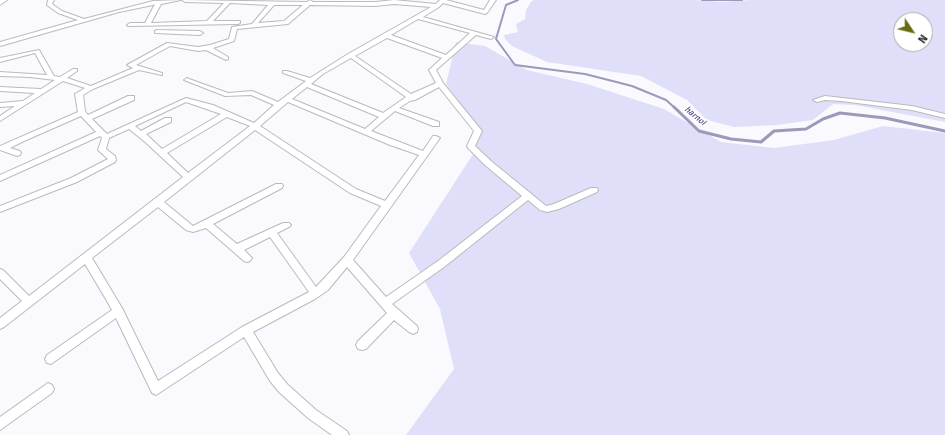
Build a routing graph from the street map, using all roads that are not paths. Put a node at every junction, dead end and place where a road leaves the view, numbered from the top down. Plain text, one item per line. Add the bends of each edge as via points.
1 (4, 0) edge
2 (51, 0) edge
3 (178, 0) edge
4 (185, 0) edge
5 (493, 0) edge
6 (229, 1) junction
7 (159, 2) junction
8 (310, 2) junction
9 (440, 2) edge
10 (0, 3) edge
11 (272, 3) junction
12 (417, 17) junction
13 (83, 20) junction
14 (208, 22) junction
15 (238, 22) dead end
16 (183, 23) junction
17 (147, 24) junction
18 (130, 25) dead end
19 (254, 25) junction
20 (158, 32) dead end
21 (177, 32) junction
22 (200, 33) dead end
23 (474, 33) junction
24 (385, 35) junction
25 (490, 37) dead end
26 (0, 44) edge
27 (169, 44) junction
28 (207, 48) junction
29 (350, 55) junction
30 (446, 57) junction
31 (226, 58) dead end
32 (0, 60) edge
33 (138, 68) junction
34 (75, 70) dead end
35 (285, 72) dead end
36 (0, 74) edge
37 (160, 74) dead end
38 (51, 77) junction
39 (63, 79) junction
40 (187, 80) dead end
41 (308, 83) junction
42 (440, 84) junction
43 (91, 88) junction
44 (0, 89) edge
45 (43, 91) junction
46 (131, 98) dead end
47 (412, 98) junction
48 (287, 99) junction
49 (817, 100) dead end
50 (25, 102) junction
51 (0, 105) edge
52 (279, 105) junction
53 (394, 108) junction
54 (227, 114) junction
55 (86, 116) junction
56 (383, 116) junction
57 (945, 116) edge
58 (0, 119) edge
59 (168, 120) dead end
60 (436, 124) dead end
61 (130, 126) junction
62 (255, 126) junction
63 (366, 132) junction
64 (140, 134) junction
65 (104, 135) junction
66 (436, 138) dead end
67 (2, 148) edge
68 (161, 152) junction
69 (17, 153) dead end
70 (424, 154) junction
71 (188, 177) junction
72 (0, 178) edge
73 (279, 186) dead end
74 (594, 190) dead end
75 (528, 196) junction
76 (158, 202) junction
77 (387, 205) junction
78 (0, 208) edge
79 (207, 224) junction
80 (286, 226) dead end
81 (272, 233) junction
82 (236, 249) junction
83 (86, 257) junction
84 (247, 258) dead end
85 (347, 260) junction
86 (0, 273) edge
87 (315, 293) junction
88 (29, 302) junction
89 (385, 303) junction
90 (118, 311) junction
91 (394, 313) junction
92 (0, 324) edge
93 (413, 329) dead end
94 (246, 330) junction
95 (362, 345) dead end
96 (50, 359) dead end
97 (48, 389) dead end
98 (0, 424) edge
99 (343, 435) edge

1 - 10 street
2 - 13 street via 49,4 60,12
3 - 7 street
4 - 6 street
5 - 9 street via 486,12
6 - 11 street
6 - 14 street
7 - 13 street
7 - 17 street
8 - 9 street
8 - 11 street
8 - 19 street via 288,23
9 - 12 street
11 - 19 street
12 - 23 street
12 - 24 street
13 - 26 street
14 - 15 street
14 - 16 street
16 - 17 street
16 - 21 street
17 - 18 street
19 - 28 street via 236,27 232,40
20 - 21 street
21 - 22 street
21 - 27 street
23 - 25 street
23 - 30 street
24 - 29 street
24 - 30 street
27 - 28 street via 198,50
27 - 33 street via 130,65
28 - 31 street
29 - 41 street
29 - 47 street
30 - 42 street via 432,70
32 - 38 street via 36,51
33 - 37 street
33 - 43 street
34 - 39 street
35 - 41 street
36 - 38 street
38 - 39 street
39 - 43 street
39 - 45 street
40 - 52 street via 227,95 252,93
41 - 48 street
41 - 56 street
42 - 47 street
42 - 75 street via 478,131 471,146
43 - 55 street via 79,94
44 - 45 street
45 - 50 street
46 - 55 street
47 - 53 street
48 - 52 street
48 - 63 street
49 - 57 street via 841,99 912,108
50 - 51 street
50 - 58 street
52 - 62 street
53 - 56 street
53 - 60 street
54 - 61 street via 186,100
54 - 62 street
54 - 68 street
55 - 65 street
55 - 67 street
56 - 63 street
59 - 64 street
61 - 64 street
61 - 65 street
62 - 71 street
62 - 77 street via 354,191
63 - 70 street
64 - 68 street
65 - 72 street
65 - 78 street via 102,150 112,160 74,180
66 - 70 street
67 - 69 street
68 - 71 street
70 - 77 street
71 - 76 street
73 - 79 street
74 - 75 street via 547,209
75 - 89 street via 441,264
76 - 79 street via 189,228
76 - 83 street
77 - 85 street
79 - 82 street
80 - 81 street
81 - 82 street
81 - 87 street
82 - 84 street
83 - 88 street
83 - 90 street
85 - 87 street via 330,281
85 - 89 street
86 - 88 street
87 - 94 street
88 - 92 street
89 - 91 street
90 - 94 street via 156,389
90 - 96 street
91 - 93 street
91 - 95 street
94 - 99 street via 283,388 312,414
97 - 98 street

